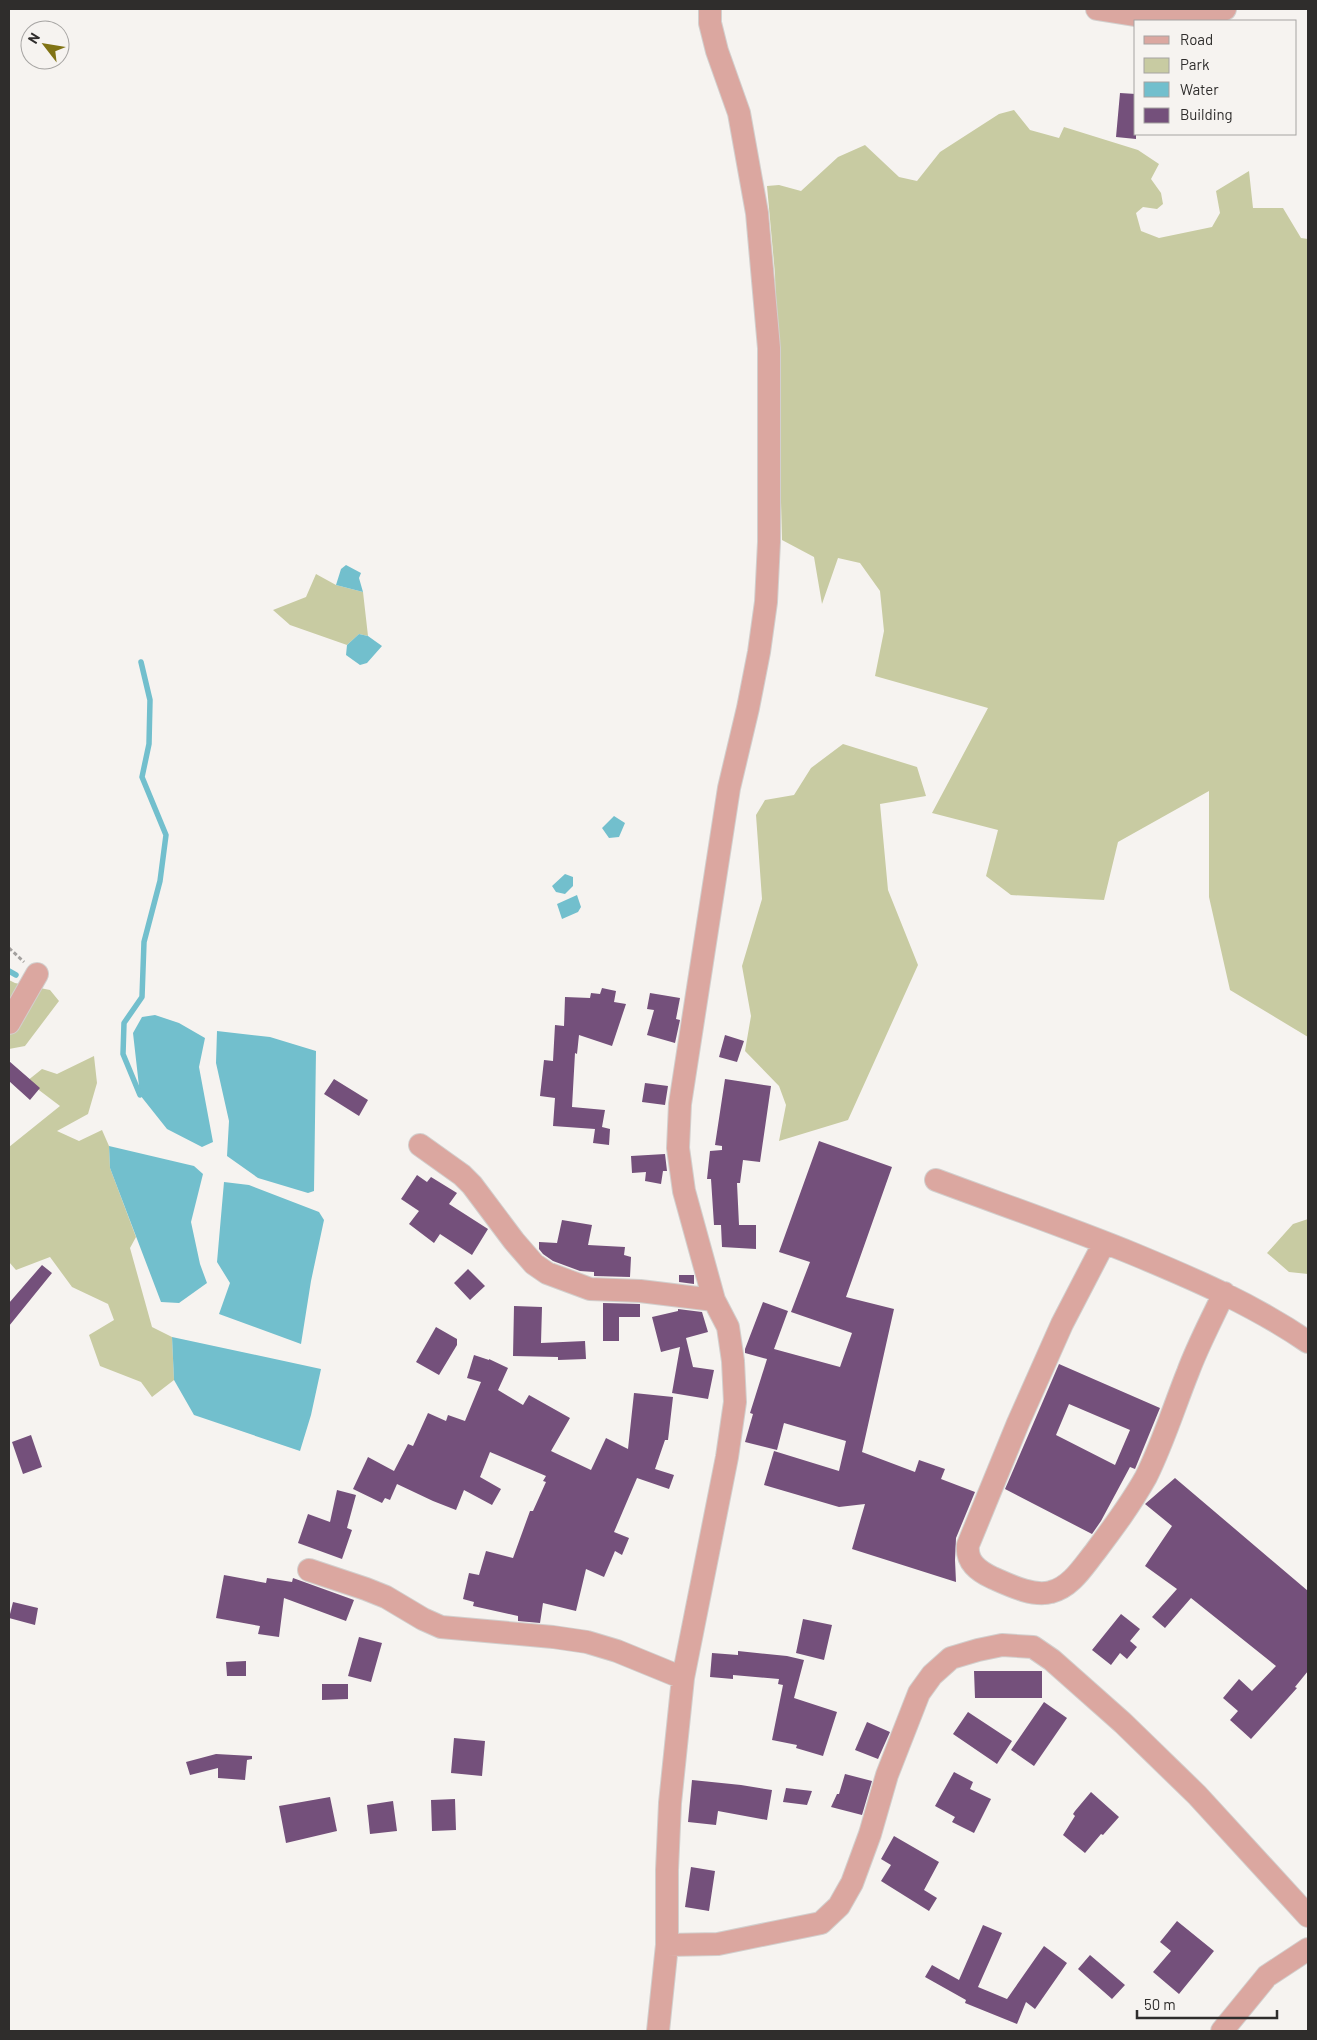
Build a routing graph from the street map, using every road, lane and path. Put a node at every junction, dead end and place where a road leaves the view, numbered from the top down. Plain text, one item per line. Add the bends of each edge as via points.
1 (710, 9) edge
2 (1097, 9) edge
3 (1225, 9) edge
4 (37, 974) dead end
5 (9, 1023) edge
6 (420, 1145) dead end
7 (936, 1180) dead end
8 (1104, 1242) junction
9 (1224, 1293) junction
10 (714, 1300) junction
11 (1308, 1342) edge
12 (309, 1570) dead end
13 (683, 1678) junction
14 (1308, 1916) edge
15 (667, 1945) junction
16 (1308, 1949) edge
17 (658, 2031) edge
18 (1222, 2031) edge

1 - 10 street via 717,51 739,113 757,213 769,348 770,460 766,602 730,788 680,1112 678,1148 684,1191
2 - 3 street via 1147,17
4 - 5 street
6 - 10 street via 467,1180 514,1241 534,1264 547,1273 590,1289
7 - 8 street
8 - 9 street
8 - 9 street via 1058,1333 968,1545 967,1553 972,1563 983,1573 1003,1582 1020,1589 1050,1592 1076,1576 1128,1508 1146,1475
9 - 11 street
10 - 13 street via 728,1327 735,1402
12 - 13 street via 373,1592 441,1627 587,1642
13 - 15 street via 670,1803
14 - 15 street via 1196,1795 1116,1716 1052,1660 1033,1648 1002,1645 951,1658 932,1675 919,1693 887,1775 852,1882 839,1906 821,1922 718,1944
15 - 17 street
16 - 18 street via 1267,1976

